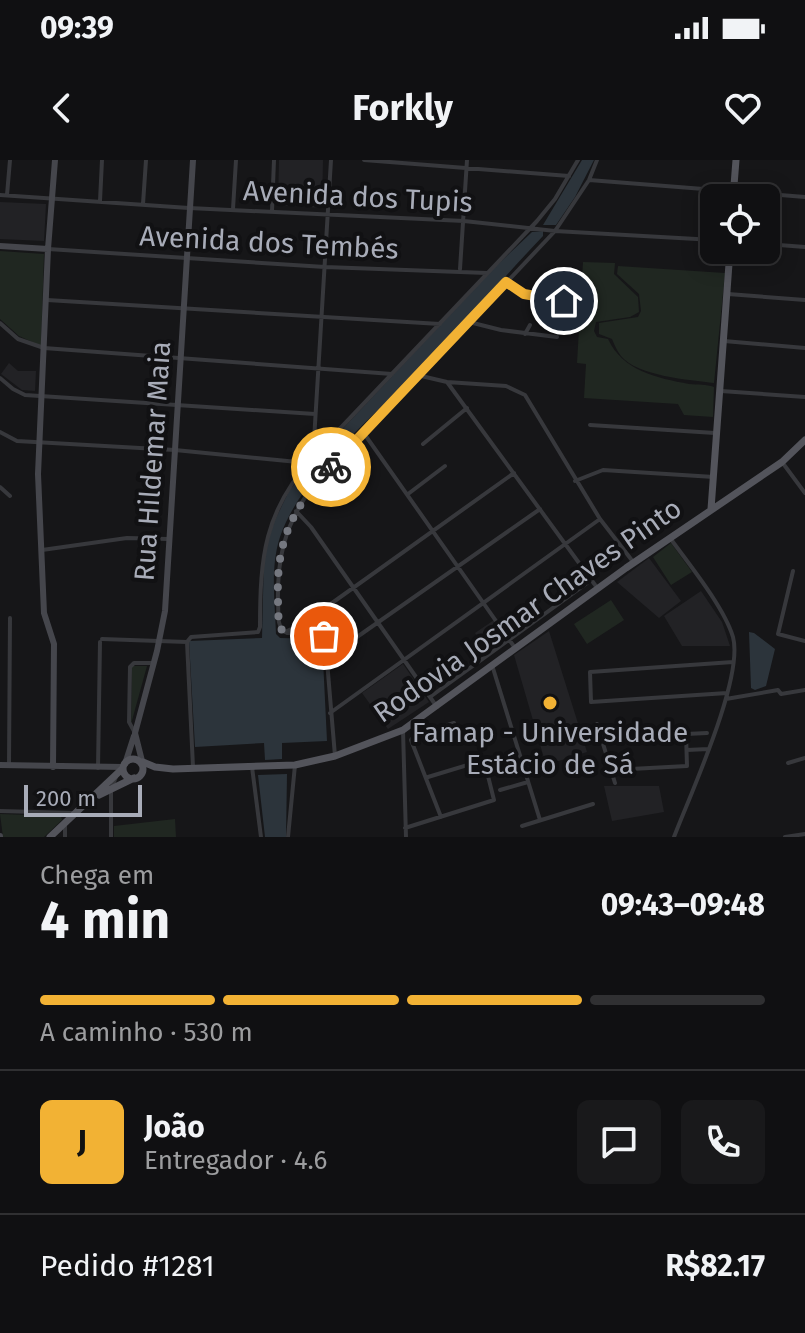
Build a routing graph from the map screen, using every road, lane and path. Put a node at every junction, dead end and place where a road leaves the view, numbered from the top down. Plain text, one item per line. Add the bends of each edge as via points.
1 (10, 160) edge
2 (55, 160) edge
3 (102, 160) edge
4 (146, 160) edge
5 (193, 160) edge
6 (236, 160) edge
7 (274, 160) edge
8 (331, 160) edge
9 (364, 160) edge
10 (467, 160) edge
11 (578, 160) edge
12 (597, 160) edge
13 (736, 160) edge
14 (467, 169) junction
15 (570, 176) junction
16 (589, 180) junction
17 (735, 184) edge
18 (700, 191) edge
19 (0, 195) edge
20 (7, 195) junction
21 (780, 196) edge
22 (805, 197) edge
23 (53, 199) junction
24 (100, 201) junction
25 (143, 204) junction
26 (189, 208) junction
27 (233, 209) junction
28 (272, 211) junction
29 (327, 214) junction
30 (464, 221) junction
31 (531, 228) junction
32 (553, 230) junction
33 (700, 239) edge
34 (780, 245) edge
35 (0, 246) edge
36 (805, 247) edge
37 (48, 249) junction
38 (186, 258) junction
39 (729, 264) edge
40 (325, 267) junction
41 (460, 270) junction
42 (487, 273) junction
43 (506, 282) junction
44 (728, 294) junction
45 (47, 300) junction
46 (805, 300) edge
47 (571, 301) dead end
48 (184, 309) junction
49 (322, 316) junction
50 (469, 322) junction
51 (0, 323) edge
52 (440, 324) junction
53 (530, 325) dead end
54 (525, 334) junction
55 (557, 337) dead end
56 (724, 341) junction
57 (44, 348) junction
58 (805, 348) edge
59 (180, 358) junction
60 (319, 367) junction
61 (392, 374) junction
62 (417, 375) junction
63 (0, 378) edge
64 (447, 382) junction
65 (721, 391) junction
66 (42, 396) junction
67 (805, 397) edge
68 (178, 405) junction
69 (467, 408) junction
70 (315, 414) junction
71 (590, 425) dead end
72 (0, 432) edge
73 (363, 432) junction
74 (718, 433) junction
75 (805, 440) edge
76 (38, 441) junction
77 (423, 444) dead end
78 (805, 448) edge
79 (175, 450) junction
80 (795, 452) junction
81 (313, 457) junction
82 (782, 462) junction
83 (308, 463) junction
84 (445, 466) dead end
85 (514, 473) junction
86 (714, 477) junction
87 (575, 481) junction
88 (0, 487) edge
89 (805, 493) edge
90 (408, 494) junction
91 (10, 496) dead end
92 (540, 509) junction
93 (711, 509) junction
94 (296, 511) junction
95 (600, 519) junction
96 (434, 529) junction
97 (670, 538) junction
98 (170, 539) junction
99 (565, 544) junction
100 (40, 550) junction
101 (634, 563) junction
102 (459, 567) junction
103 (793, 571) dead end
104 (590, 579) junction
105 (353, 588) junction
106 (598, 589) junction
107 (485, 603) junction
108 (10, 618) dead end
109 (379, 624) junction
110 (285, 632) junction
111 (160, 640) junction
112 (805, 641) edge
113 (187, 642) junction
114 (513, 644) junction
115 (327, 658) junction
116 (405, 660) junction
117 (733, 662) junction
118 (154, 663) junction
119 (492, 665) junction
120 (805, 690) edge
121 (727, 696) junction
122 (430, 697) junction
123 (437, 707) junction
124 (330, 713) junction
125 (454, 723) dead end
126 (597, 724) dead end
127 (403, 730) junction
128 (135, 733) junction
129 (707, 733) dead end
130 (686, 734) junction
131 (601, 738) junction
132 (708, 749) junction
133 (687, 750) junction
134 (335, 756) junction
135 (805, 758) edge
136 (142, 761) junction
137 (788, 763) dead end
138 (0, 765) edge
139 (9, 765) junction
140 (295, 765) junction
141 (53, 767) junction
142 (252, 767) junction
143 (98, 768) junction
144 (122, 768) junction
145 (193, 768) junction
146 (173, 769) junction
147 (612, 770) junction
148 (137, 777) junction
149 (428, 777) junction
150 (528, 782) junction
151 (615, 783) dead end
152 (111, 789) junction
153 (500, 790) dead end
154 (94, 798) junction
155 (593, 804) dead end
156 (0, 811) edge
157 (77, 813) junction
158 (441, 817) junction
159 (540, 820) junction
160 (65, 824) junction
161 (522, 826) dead end
162 (405, 828) junction
163 (805, 834) edge
164 (50, 837) edge
165 (65, 837) edge
166 (111, 837) edge
167 (261, 837) edge
168 (288, 837) edge
169 (406, 837) edge
170 (674, 837) edge
171 (785, 837) edge

1 - 20 street
2 - 23 main road
3 - 24 street
4 - 25 street
5 - 26 main road, Rua Hildemar Maia
6 - 27 street
7 - 28 street
8 - 29 street
9 - 14 street
10 - 14 street
11 - 15 street
12 - 16 street
13 - 17 main road
14 - 15 street
14 - 30 street
15 - 31 street
16 - 18 street
16 - 32 street
19 - 20 street, Avenida dos Tupis
20 - 23 street, Avenida dos Tupis
21 - 22 street
23 - 24 street, Avenida dos Tupis
23 - 37 main road
24 - 25 street, Avenida dos Tupis
25 - 26 street, Avenida dos Tupis
26 - 27 street, Avenida dos Tupis
26 - 38 main road, Rua Hildemar Maia
27 - 28 street, Avenida dos Tupis
28 - 29 street, Avenida dos Tupis
29 - 30 street, Avenida dos Tupis
29 - 40 street
30 - 31 street, Avenida dos Tupis
30 - 41 street
31 - 32 street, Avenida dos Tupis
31 - 42 street
32 - 33 street, Avenida dos Tupis
32 - 43 street
34 - 36 street
35 - 37 main road
37 - 38 street, Avenida dos Tembés
37 - 45 main road
38 - 40 street, Avenida dos Tembés
38 - 48 main road, Rua Hildemar Maia
39 - 44 main road
40 - 41 street, Avenida dos Tembés
40 - 49 street
41 - 42 street, Avenida dos Tembés
42 - 52 street
43 - 47 street via 524,294
43 - 50 street
44 - 46 street
44 - 56 main road
45 - 48 street
45 - 57 main road
48 - 49 street
48 - 59 main road, Rua Hildemar Maia
49 - 52 street
49 - 60 street
50 - 54 street
50 - 62 street
51 - 57 street via 18,339
52 - 61 street
53 - 54 street
54 - 55 street
56 - 58 street
56 - 65 main road
57 - 59 street
57 - 66 main road
59 - 60 street
59 - 68 main road, Rua Hildemar Maia
60 - 61 street
60 - 70 street
61 - 81 street
62 - 64 street
62 - 73 street
63 - 66 street via 18,392
64 - 69 street
64 - 87 street via 496,384 520,391
65 - 67 street
65 - 74 main road
66 - 68 street
66 - 76 main road
68 - 70 street
68 - 79 main road, Rua Hildemar Maia
69 - 77 street
69 - 85 street
70 - 81 street
71 - 74 street
72 - 76 street via 17,441
73 - 90 street
73 - 94 street
74 - 86 main road
75 - 80 main road, Rodovia Josmar Chaves Pinto
76 - 79 street
76 - 100 main road
78 - 80 main road, Rodovia Josmar Chaves Pinto
79 - 83 street
79 - 98 main road, Rua Hildemar Maia
80 - 82 main road, Rodovia Josmar Chaves Pinto
81 - 83 street
82 - 89 street
82 - 93 main road, Rodovia Josmar Chaves Pinto
83 - 113 street via 283,495 266,536 256,634 191,637
84 - 90 street
85 - 92 street
85 - 96 street
86 - 87 street via 603,470
86 - 93 main road
87 - 95 street
88 - 91 street
90 - 96 street
92 - 99 street
92 - 102 street
93 - 97 main road, Rodovia Josmar Chaves Pinto
94 - 105 street
94 - 110 street via 278,562 279,623
95 - 99 street
95 - 101 street
96 - 102 street
96 - 105 street
97 - 101 main road, Rodovia Josmar Chaves Pinto
97 - 117 street via 730,630
98 - 100 street via 127,538
98 - 111 main road, Rua Hildemar Maia
99 - 104 street
99 - 107 street
100 - 141 main road via 44,613 54,644
101 - 106 main road, Rodovia Josmar Chaves Pinto
102 - 107 street
102 - 109 street
103 - 112 street via 778,634
104 - 106 street
104 - 114 street
105 - 109 street
105 - 110 street
106 - 114 main road, Rodovia Josmar Chaves Pinto
107 - 114 street
107 - 116 street
108 - 139 street
109 - 115 street
109 - 116 street
110 - 115 street via 325,637
111 - 113 street
111 - 118 main road, Rua Hildemar Maia
111 - 143 street via 101,641
113 - 145 street
114 - 119 main road, Rodovia Josmar Chaves Pinto
114 - 122 street
115 - 124 street
116 - 122 street
116 - 124 street
117 - 121 street
117 - 121 street via 590,672 591,702
118 - 128 main road, Rua Hildemar Maia
118 - 128 street via 130,667 129,722
119 - 123 main road, Rodovia Josmar Chaves Pinto
119 - 150 street
120 - 121 street
121 - 132 street
122 - 123 street
123 - 127 main road, Rodovia Josmar Chaves Pinto
124 - 134 street
125 - 149 street via 411,740
126 - 131 street
127 - 134 main road, Rodovia Josmar Chaves Pinto
127 - 162 street
128 - 136 main road, Rua Hildemar Maia
128 - 144 main road
129 - 130 street
130 - 131 street
130 - 133 street
131 - 147 street
132 - 133 street
132 - 170 street
133 - 147 street via 687,766
134 - 140 main road, Rodovia Josmar Chaves Pinto
135 - 137 street
136 - 144 main road via 133,759
136 - 146 main road, Rodovia Josmar Chaves Pinto
136 - 148 main road via 144,769
138 - 139 main road
139 - 141 main road
140 - 142 main road, Rodovia Josmar Chaves Pinto
140 - 168 street
141 - 143 main road
142 - 145 main road, Rodovia Josmar Chaves Pinto
142 - 167 street
143 - 144 main road
144 - 148 main road via 127,777
144 - 152 street
144 - 154 main road, Rodovia Josmar Chaves Pinto
145 - 146 main road, Rodovia Josmar Chaves Pinto
146 - 148 main road, Rodovia Josmar Chaves Pinto
147 - 151 street
148 - 152 main road, Rodovia Josmar Chaves Pinto
149 - 158 street
149 - 158 street via 484,760 494,800
150 - 153 street
150 - 159 street
152 - 154 main road, Rodovia Josmar Chaves Pinto
152 - 166 street
154 - 157 main road, Rodovia Josmar Chaves Pinto
155 - 159 street
156 - 157 street
157 - 160 main road, Rodovia Josmar Chaves Pinto
158 - 162 street
159 - 161 street
160 - 164 main road, Rodovia Josmar Chaves Pinto
160 - 165 street
162 - 169 street
163 - 171 street

